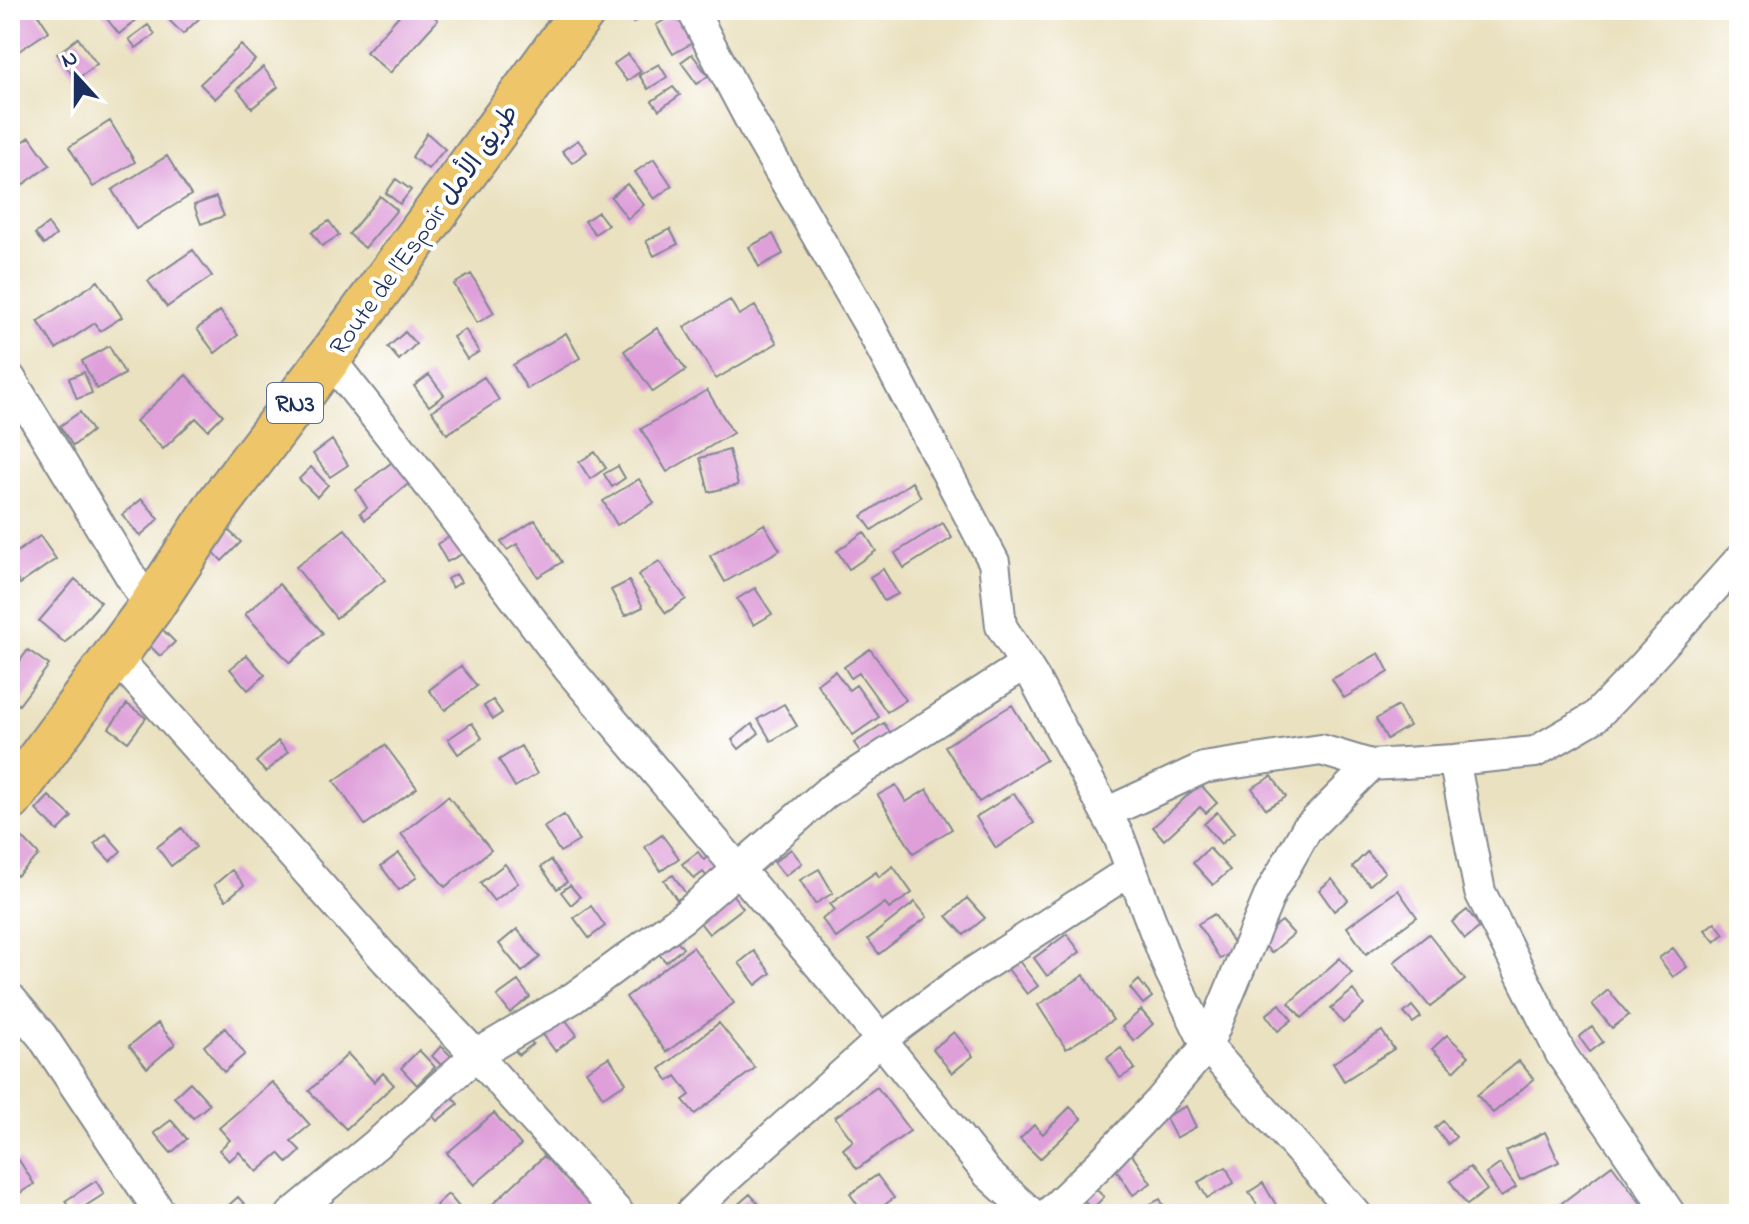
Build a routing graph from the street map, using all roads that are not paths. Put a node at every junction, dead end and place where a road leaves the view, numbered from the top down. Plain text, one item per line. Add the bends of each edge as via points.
1 (584, 10) edge
2 (692, 10) edge
3 (329, 358) junction
4 (10, 378) edge
5 (1739, 560) edge
6 (150, 608) junction
7 (115, 656) junction
8 (1025, 664) junction
9 (1454, 760) junction
10 (1371, 765) junction
11 (10, 799) edge
12 (1106, 813) junction
13 (740, 869) junction
14 (1131, 870) junction
15 (10, 998) edge
16 (882, 1039) junction
17 (1207, 1046) junction
18 (476, 1055) junction
19 (161, 1214) edge
20 (292, 1214) edge
21 (619, 1214) edge
22 (690, 1214) edge
23 (1032, 1214) edge
24 (1048, 1214) edge
25 (1356, 1214) edge
26 (1670, 1214) edge

1 - 3 highway, Route de l’Espoir طريق الأمل / RN3
2 - 8 street via 869,325 994,562 1001,626
3 - 6 highway, Route de l’Espoir طريق الأمل / RN3 via 220,502
3 - 13 street via 568,668
4 - 6 street
5 - 9 street via 1595,717 1535,752
6 - 7 highway, Route de l’Espoir طريق الأمل / RN3
7 - 11 highway, Route de l’Espoir طريق الأمل / RN3
7 - 18 street
8 - 12 street
8 - 13 street via 826,793
9 - 10 street
9 - 26 street via 1480,892 1561,1054
10 - 12 street via 1321,750 1203,768
10 - 17 street via 1306,830 1271,892
12 - 14 street
13 - 16 street
13 - 18 street via 573,998
14 - 16 street via 966,977
14 - 17 street via 1170,971
15 - 19 street via 42,1036
16 - 22 street
16 - 23 street via 988,1174
17 - 24 street
17 - 25 street
18 - 20 street
18 - 21 street

